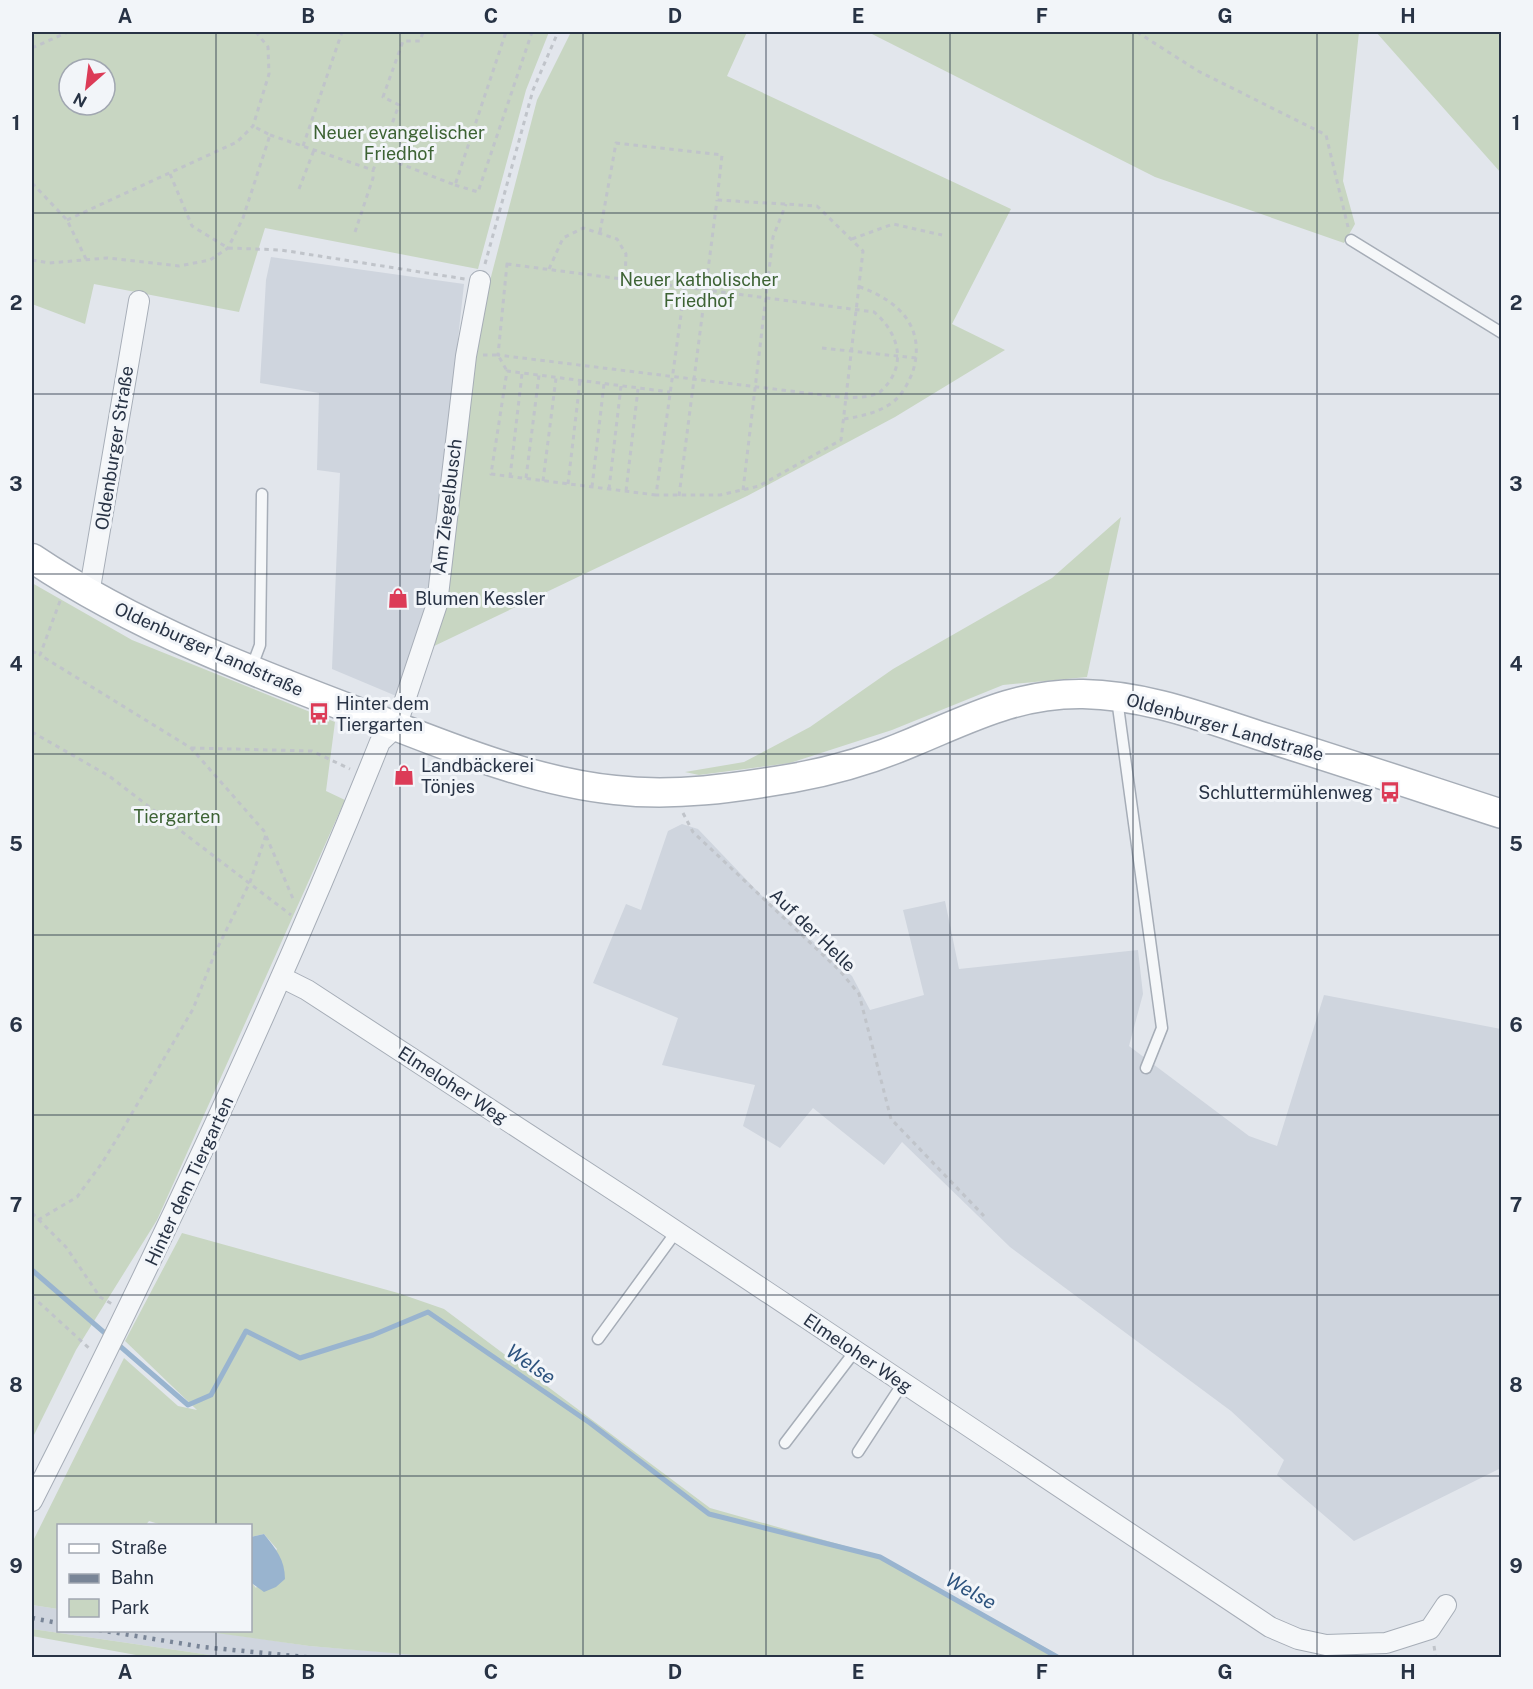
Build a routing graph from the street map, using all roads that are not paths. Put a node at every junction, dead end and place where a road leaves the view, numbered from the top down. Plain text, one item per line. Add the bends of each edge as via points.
1 (1351, 240) road end
2 (480, 281) road end
3 (139, 301) dead end
4 (1502, 333) edge
5 (262, 494) dead end
6 (32, 558) edge
7 (78, 588) junction
8 (250, 669) junction
9 (1117, 696) junction
10 (396, 727) junction
11 (1502, 814) edge
12 (280, 977) junction
13 (1146, 1068) dead end
14 (676, 1232) junction
15 (598, 1339) dead end
16 (855, 1351) junction
17 (903, 1383) junction
18 (785, 1443) dead end
19 (858, 1452) dead end
20 (32, 1501) edge
21 (1446, 1605) dead end

1 - 4 lane
2 - 10 street, Am Ziegelbusch via 466,356 437,604
3 - 7 street, Oldenburger Straße
5 - 8 lane via 260,645
6 - 7 main road, Oldenburger Landstraße
7 - 8 main road, Oldenburger Landstraße via 133,618
8 - 10 main road, Oldenburger Landstraße
9 - 10 main road, Oldenburger Landstraße via 1035,697 994,706 890,752 800,777 680,793 572,783 476,756
9 - 11 main road, Oldenburger Landstraße via 1174,708
9 - 13 lane via 1162,1028
10 - 12 street, Hinter dem Tiergarten via 382,740
12 - 14 street, Elmeloher Weg via 307,990
12 - 20 street, Hinter dem Tiergarten via 250,1052
14 - 15 lane
14 - 16 street, Elmeloher Weg
16 - 17 street, Elmeloher Weg
16 - 18 lane
17 - 19 lane
17 - 21 street, Elmeloher Weg via 1244,1612 1298,1640 1326,1645 1386,1643 1409,1638 1430,1629

